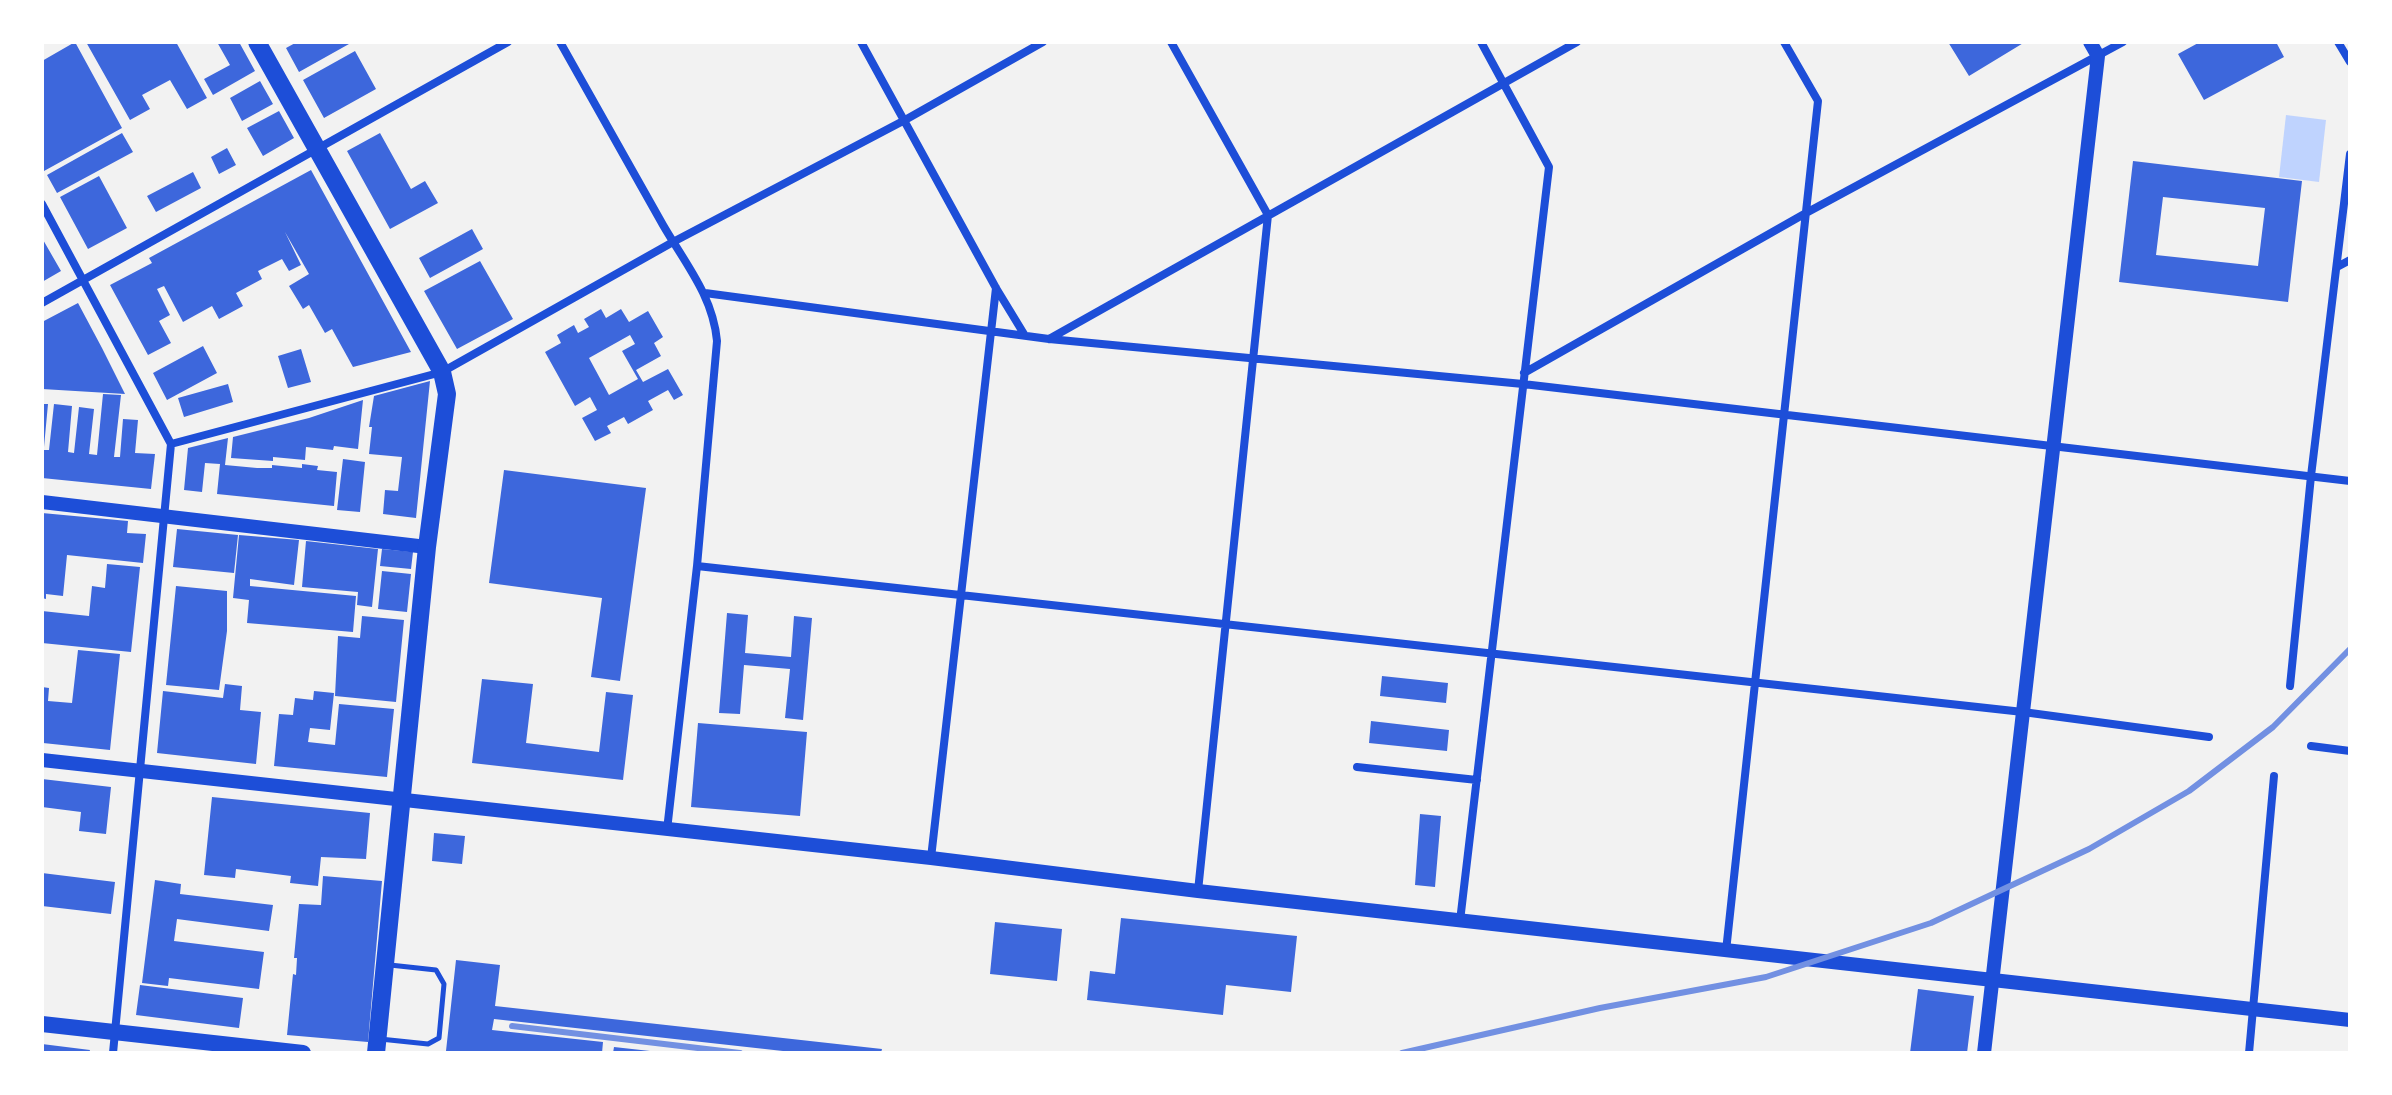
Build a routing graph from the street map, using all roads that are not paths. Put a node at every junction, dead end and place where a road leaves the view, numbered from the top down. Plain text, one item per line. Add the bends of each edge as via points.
1 (257, 42) edge
2 (508, 42) edge
3 (560, 42) edge
4 (861, 42) edge
5 (1043, 42) edge
6 (1171, 42) edge
7 (1481, 42) edge
8 (1577, 42) edge
9 (1784, 42) edge
10 (2090, 42) edge
11 (2123, 42) edge
12 (2338, 42) edge
13 (2098, 56) junction
14 (2350, 62) edge
15 (1504, 82) junction
16 (905, 120) junction
17 (317, 146) junction
18 (2350, 154) edge
19 (42, 204) edge
20 (1806, 213) junction
21 (1268, 215) junction
22 (673, 242) junction
23 (2350, 260) edge
24 (2337, 267) junction
25 (83, 278) junction
26 (996, 288) junction
27 (705, 293) junction
28 (42, 303) edge
29 (990, 330) junction
30 (1024, 334) junction
31 (1049, 339) junction
32 (1253, 357) junction
33 (442, 372) junction
34 (1524, 373) junction
35 (1523, 384) junction
36 (1784, 415) junction
37 (171, 444) junction
38 (2053, 446) junction
39 (2311, 476) junction
40 (2350, 481) edge
41 (42, 502) edge
42 (165, 516) junction
43 (427, 547) junction
44 (697, 566) junction
45 (961, 595) junction
46 (1226, 624) junction
47 (1492, 654) junction
48 (1755, 682) junction
49 (2290, 686) dead end
50 (2023, 712) junction
51 (2209, 737) dead end
52 (2311, 746) dead end
53 (2350, 751) edge
54 (42, 760) edge
55 (1357, 767) dead end
56 (141, 771) junction
57 (2274, 776) dead end
58 (1477, 780) junction
59 (402, 800) junction
60 (667, 831) junction
61 (931, 858) junction
62 (1198, 891) junction
63 (1460, 921) junction
64 (1726, 951) junction
65 (385, 965) junction
66 (1992, 981) junction
67 (2254, 1010) junction
68 (2350, 1020) edge
69 (42, 1024) edge
70 (115, 1032) junction
71 (376, 1046) edge
72 (113, 1053) edge
73 (303, 1053) edge
74 (1984, 1053) edge
75 (2249, 1053) edge

1 - 17 main road
2 - 17 street
3 - 22 street
4 - 16 street
5 - 16 street
6 - 21 street
7 - 15 street
8 - 15 street
9 - 20 street via 1818,101
10 - 13 street
11 - 13 street
12 - 14 street
13 - 20 street
13 - 38 street
15 - 21 street
15 - 34 street via 1549,167
16 - 22 street
16 - 26 street
17 - 25 street
17 - 33 main road
18 - 24 street
19 - 25 street
20 - 34 street
20 - 36 street
21 - 31 street
21 - 32 street
22 - 27 street
22 - 33 street
23 - 24 street
24 - 39 street
25 - 28 street
25 - 37 street
26 - 29 street
26 - 30 street
27 - 29 street
27 - 44 street via 717,341
29 - 30 street
29 - 45 street
30 - 31 street
31 - 32 street
32 - 35 street
32 - 46 street
33 - 37 street
33 - 43 main road via 447,394
34 - 35 street
35 - 36 street
35 - 47 street
36 - 38 street
36 - 48 street
37 - 42 street
38 - 39 street
38 - 50 street
39 - 40 street
39 - 49 street
41 - 42 street
42 - 43 street
42 - 56 street
43 - 59 main road
44 - 45 street
44 - 60 street
45 - 46 street
45 - 61 street
46 - 47 street
46 - 62 street
47 - 48 street
47 - 58 street
48 - 50 street
48 - 64 street
50 - 51 street
50 - 66 street
52 - 53 street
54 - 56 street
55 - 58 street
56 - 59 street
56 - 70 street
57 - 67 street
58 - 63 street
59 - 60 street
59 - 65 main road
60 - 61 street
61 - 62 street
62 - 63 street
63 - 64 street
64 - 66 street
65 - 71 main road
65 - 71 lane via 436,970 444,984 439,1038 428,1044
66 - 67 street
66 - 74 street
67 - 68 street
67 - 75 street
69 - 70 main road
70 - 72 street
70 - 73 main road

